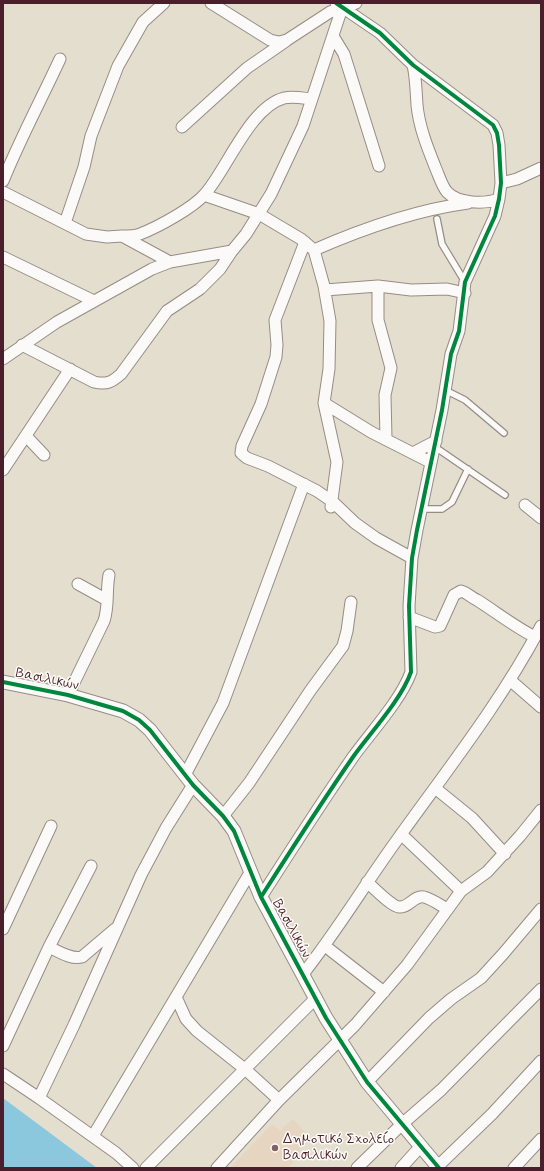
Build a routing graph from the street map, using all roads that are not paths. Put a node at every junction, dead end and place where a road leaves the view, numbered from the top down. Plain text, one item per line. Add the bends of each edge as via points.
1 (164, 3) edge
2 (211, 3) edge
3 (356, 3) edge
4 (339, 5) edge
5 (333, 36) junction
6 (287, 40) junction
7 (60, 59) dead end
8 (413, 65) junction
9 (311, 100) junction
10 (182, 127) dead end
11 (379, 166) dead end
12 (541, 168) edge
13 (3, 181) edge
14 (501, 183) junction
15 (3, 192) edge
16 (204, 195) junction
17 (499, 199) junction
18 (474, 202) junction
19 (259, 214) junction
20 (437, 219) dead end
21 (65, 223) junction
22 (122, 236) junction
23 (305, 242) junction
24 (314, 250) junction
25 (232, 251) junction
26 (3, 257) edge
27 (170, 262) junction
28 (378, 286) junction
29 (465, 288) junction
30 (325, 290) junction
31 (94, 301) junction
32 (22, 345) junction
33 (3, 359) edge
34 (70, 369) junction
35 (446, 390) junction
36 (324, 403) junction
37 (504, 434) dead end
38 (26, 436) junction
39 (386, 439) junction
40 (435, 444) junction
41 (413, 453) junction
42 (44, 455) dead end
43 (430, 462) junction
44 (468, 469) junction
45 (3, 470) edge
46 (304, 484) junction
47 (505, 495) dead end
48 (332, 505) junction
49 (525, 505) dead end
50 (422, 509) junction
51 (541, 518) edge
52 (412, 558) junction
53 (109, 576) dead end
54 (78, 584) dead end
55 (107, 600) junction
56 (351, 602) dead end
57 (409, 617) junction
58 (541, 626) edge
59 (535, 637) junction
60 (510, 680) junction
61 (3, 682) edge
62 (68, 695) junction
63 (541, 708) edge
64 (189, 780) junction
65 (435, 788) junction
66 (541, 810) edge
67 (223, 816) junction
68 (51, 826) dead end
69 (401, 834) junction
70 (505, 854) junction
71 (91, 866) dead end
72 (251, 871) junction
73 (367, 882) junction
74 (461, 891) junction
75 (261, 897) junction
76 (541, 908) edge
77 (446, 909) junction
78 (119, 926) junction
79 (3, 929) edge
80 (325, 946) junction
81 (49, 947) junction
82 (303, 974) junction
83 (541, 989) edge
84 (384, 992) junction
85 (176, 997) junction
86 (316, 998) junction
87 (339, 1039) junction
88 (3, 1046) edge
89 (541, 1061) edge
90 (246, 1070) junction
91 (3, 1074) edge
92 (366, 1082) junction
93 (39, 1098) junction
94 (278, 1100) junction
95 (401, 1125) junction
96 (93, 1136) junction
97 (541, 1138) edge
98 (420, 1147) junction
99 (438, 1167) edge
100 (133, 1168) edge
101 (146, 1168) edge
102 (217, 1168) edge
103 (357, 1168) edge
104 (401, 1168) edge
105 (514, 1168) edge

1 - 21 street via 143,22 118,66 91,136 84,167
2 - 6 street via 270,40
3 - 4 street
4 - 5 street
4 - 6 street
4 - 8 street via 380,33
5 - 9 street
5 - 11 street via 344,54
6 - 10 street via 247,68
7 - 13 street
8 - 14 street via 493,125 499,145
8 - 18 street via 417,105 429,152 438,174 451,196
9 - 16 street via 298,97 284,98 266,109 243,135
9 - 19 street via 303,126
12 - 14 street
14 - 17 street
15 - 21 street
16 - 19 street
16 - 22 street via 180,213 139,234
17 - 18 street via 491,202
17 - 29 street via 495,216
18 - 24 street via 410,215
19 - 23 street
19 - 25 street
20 - 29 lane via 442,244
21 - 22 street via 86,234
22 - 27 street
23 - 24 street
23 - 46 street via 278,309 275,320 276,357 261,404 241,453
24 - 30 street
25 - 27 street
25 - 34 street via 220,269 200,289 167,311 121,374 112,382 94,382
26 - 31 street
27 - 31 street
28 - 29 street via 411,290
28 - 30 street
28 - 39 street via 378,320 391,368 385,395
29 - 35 street
30 - 36 street via 330,321 330,344 328,384
31 - 32 street
32 - 33 street
32 - 34 street
34 - 38 street
35 - 37 lane via 465,400
35 - 40 street
36 - 39 street
36 - 48 street via 337,462
38 - 42 street
38 - 45 street
39 - 41 street
40 - 41 street
40 - 43 street
40 - 44 lane
41 - 43 street
43 - 50 street
44 - 47 lane
44 - 50 lane via 452,502 442,509
46 - 48 street
46 - 64 street via 223,703
48 - 52 street via 376,538
49 - 51 street
50 - 52 street
52 - 57 street
53 - 55 street
54 - 55 street
55 - 62 street via 104,621
56 - 67 street via 342,646 249,783
57 - 59 street via 435,627 440,626 454,595 461,591 468,593 523,632
57 - 75 street via 411,672 408,681 332,786
58 - 59 street
59 - 60 street
60 - 63 street
60 - 65 street
61 - 62 street, Βασιλικών
62 - 64 street, Βασιλικών via 123,711 139,720
64 - 67 street, Βασιλικών
64 - 78 street via 141,874
65 - 69 street
65 - 70 street via 472,818
66 - 70 street
67 - 72 street, Βασιλικών via 234,831
68 - 79 street
69 - 73 street
69 - 74 street
70 - 74 street via 487,872
71 - 81 street
72 - 75 street, Βασιλικών
72 - 85 street
73 - 77 street via 399,907 406,906 418,897 425,897
73 - 80 street
74 - 77 street
75 - 82 street, Βασιλικών
76 - 92 street via 481,978 429,1018
77 - 84 street via 424,942
78 - 81 street via 82,957 69,956
78 - 93 street
80 - 82 street
80 - 84 street
81 - 88 street
82 - 86 street, Βασιλικών
83 - 95 street via 446,1085
84 - 87 street
85 - 90 street via 186,1019 197,1031
85 - 96 street
86 - 87 street, Βασιλικών
86 - 90 street
87 - 92 street, Βασιλικών
87 - 94 street
89 - 99 street
90 - 94 street
90 - 101 street
91 - 93 street
92 - 95 street, Βασιλικών
93 - 96 street
94 - 102 street
95 - 98 street, Βασιλικών
95 - 103 street
96 - 100 street
97 - 105 street
98 - 99 street, Βασιλικών
98 - 104 street

